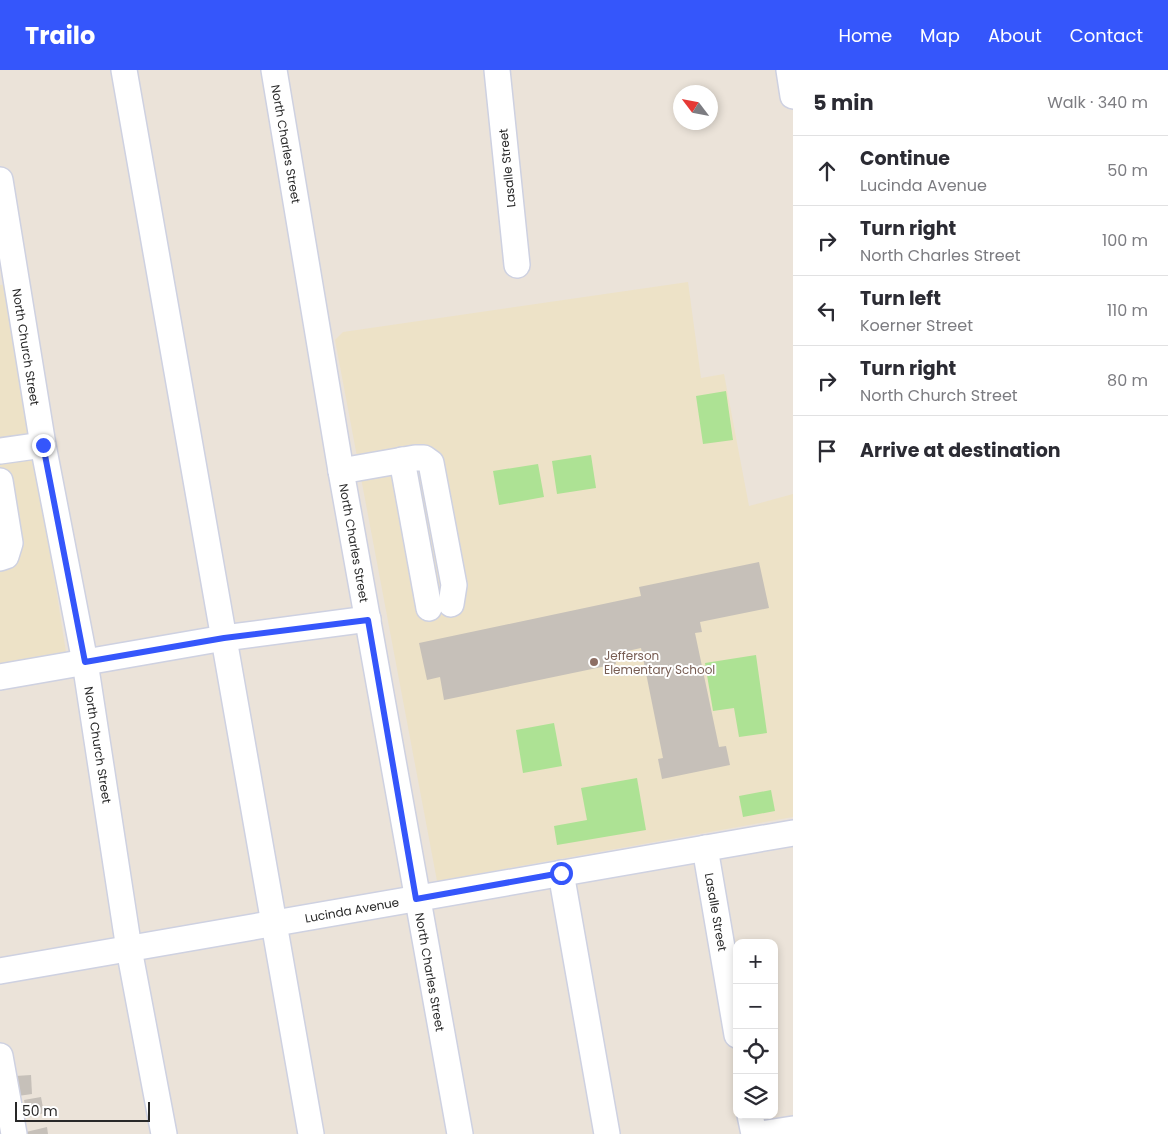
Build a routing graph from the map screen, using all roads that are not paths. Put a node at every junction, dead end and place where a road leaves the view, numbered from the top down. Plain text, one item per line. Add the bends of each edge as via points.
1 (124, 70) edge
2 (274, 70) edge
3 (497, 70) edge
4 (789, 70) edge
5 (793, 96) edge
6 (0, 180) edge
7 (517, 266) dead end
8 (10, 307) edge
9 (43, 445) junction
10 (0, 451) edge
11 (341, 471) junction
12 (0, 481) edge
13 (0, 558) edge
14 (440, 606) dead end
15 (368, 620) junction
16 (224, 638) junction
17 (85, 662) junction
18 (0, 677) edge
19 (793, 833) edge
20 (705, 848) junction
21 (561, 873) junction
22 (416, 899) junction
23 (273, 924) junction
24 (129, 949) junction
25 (0, 971) edge
26 (736, 1029) edge
27 (0, 1056) edge
28 (751, 1119) edge
29 (793, 1129) edge
30 (14, 1134) edge
31 (164, 1134) edge
32 (311, 1134) edge
33 (460, 1134) edge
34 (608, 1134) edge
35 (754, 1134) edge
36 (762, 1134) edge

1 - 16 street
2 - 11 street, North Charles Street
3 - 7 street, Lasalle Street
4 - 5 street
6 - 8 street, North Church Street
8 - 9 street, North Church Street
9 - 10 street
9 - 17 street, North Church Street
11 - 14 street via 424,458 433,468 454,585
11 - 15 street, North Charles Street
12 - 13 street via 10,543 6,556
15 - 16 street
15 - 22 street, North Charles Street
16 - 17 street
16 - 23 street
17 - 18 street
17 - 24 street, North Church Street
19 - 20 street, Lucinda Avenue
20 - 21 street, Lucinda Avenue
20 - 26 street, Lasalle Street
21 - 22 street, Lucinda Avenue
21 - 34 street
22 - 23 street, Lucinda Avenue
22 - 33 street, North Charles Street
23 - 24 street, Lucinda Avenue
23 - 32 street
24 - 25 street, Lucinda Avenue
24 - 31 street, North Church Street
27 - 30 street
28 - 35 street
29 - 36 street

